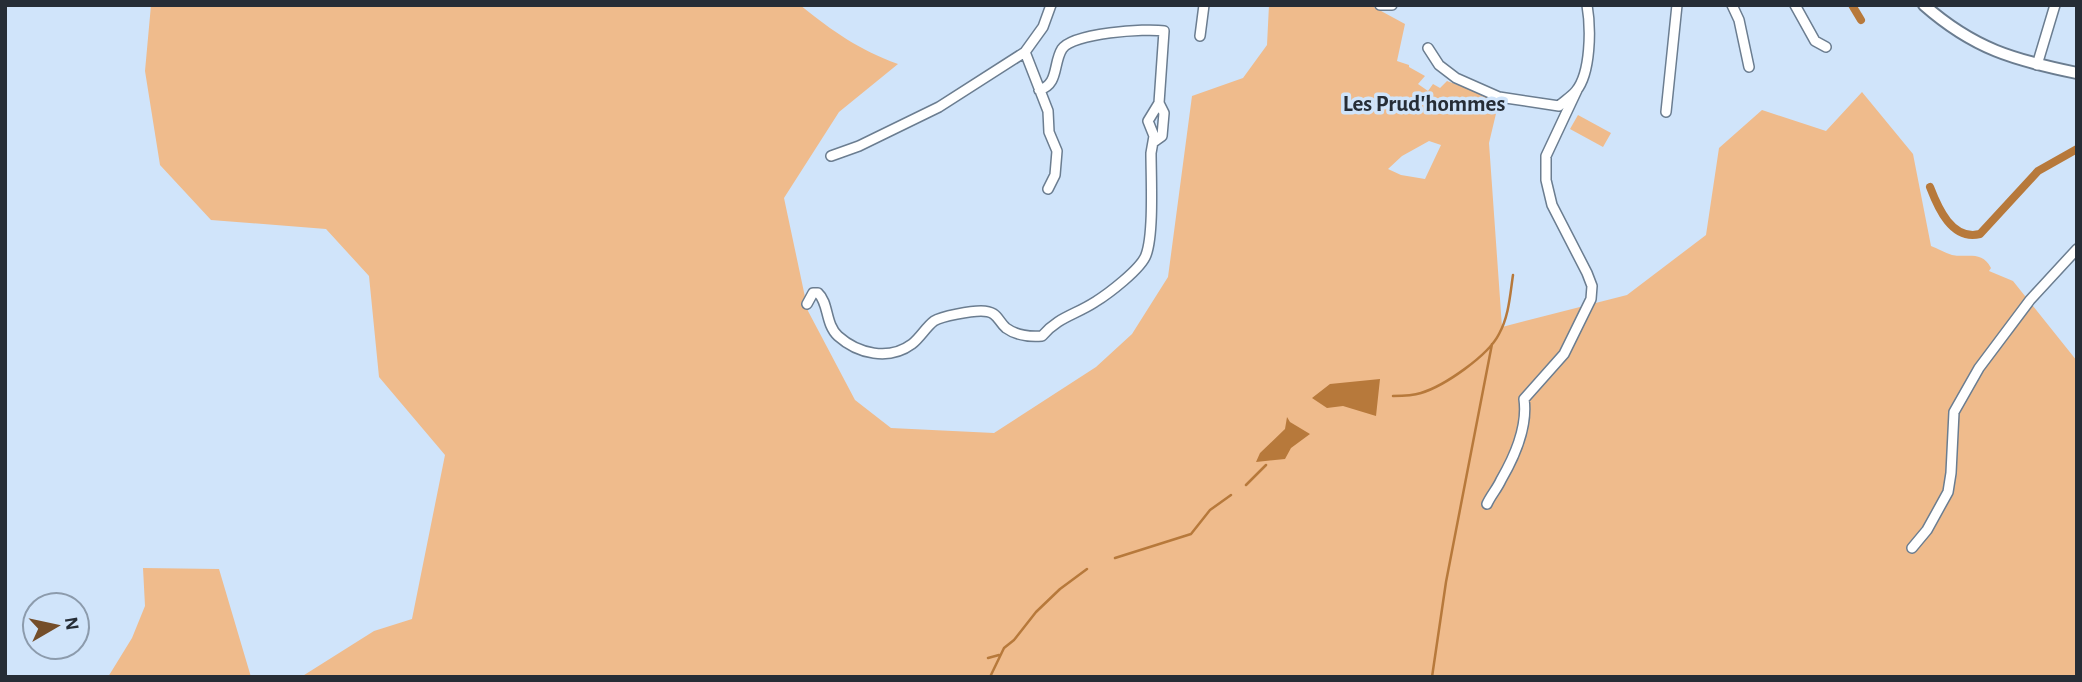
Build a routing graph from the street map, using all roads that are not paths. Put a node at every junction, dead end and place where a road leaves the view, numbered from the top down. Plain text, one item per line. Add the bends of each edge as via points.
1 (1051, 5) edge
2 (1204, 5) edge
3 (1380, 5) edge
4 (1392, 5) edge
5 (1587, 5) edge
6 (1678, 5) edge
7 (1732, 5) edge
8 (1796, 5) edge
9 (1924, 5) edge
10 (2055, 5) edge
11 (1200, 36) dead end
12 (1826, 47) dead end
13 (1428, 48) dead end
14 (1025, 52) junction
15 (2037, 65) junction
16 (1749, 67) dead end
17 (2077, 73) edge
18 (1039, 90) junction
19 (1577, 90) junction
20 (1159, 103) junction
21 (1666, 112) dead end
22 (1154, 141) junction
23 (831, 156) dead end
24 (1048, 189) dead end
25 (2077, 248) edge
26 (807, 304) dead end
27 (1487, 504) dead end
28 (1912, 548) dead end

1 - 14 street via 1043,27
2 - 11 street
3 - 4 street
5 - 19 street via 1589,46
6 - 21 street
7 - 16 street
8 - 12 street via 1815,41
9 - 15 street via 1972,41
10 - 15 street
13 - 19 street via 1447,72 1494,95 1559,106
14 - 18 street
14 - 23 street via 939,107
15 - 17 street
18 - 20 street via 1052,83 1062,49 1072,40 1155,29 1164,30
18 - 24 street via 1057,151 1055,175
19 - 27 street via 1546,156 1546,180 1552,205 1587,272 1591,299 1564,354 1524,399 1525,421 1508,468
20 - 22 street via 1148,121
20 - 22 street via 1164,113 1162,136
22 - 26 street via 1146,257 1106,296 1052,324 1042,336 1014,332 993,313 983,311 939,319 909,346 868,354 830,325 822,296 813,293
25 - 28 street via 2030,300 1979,368 1954,412 1948,492

